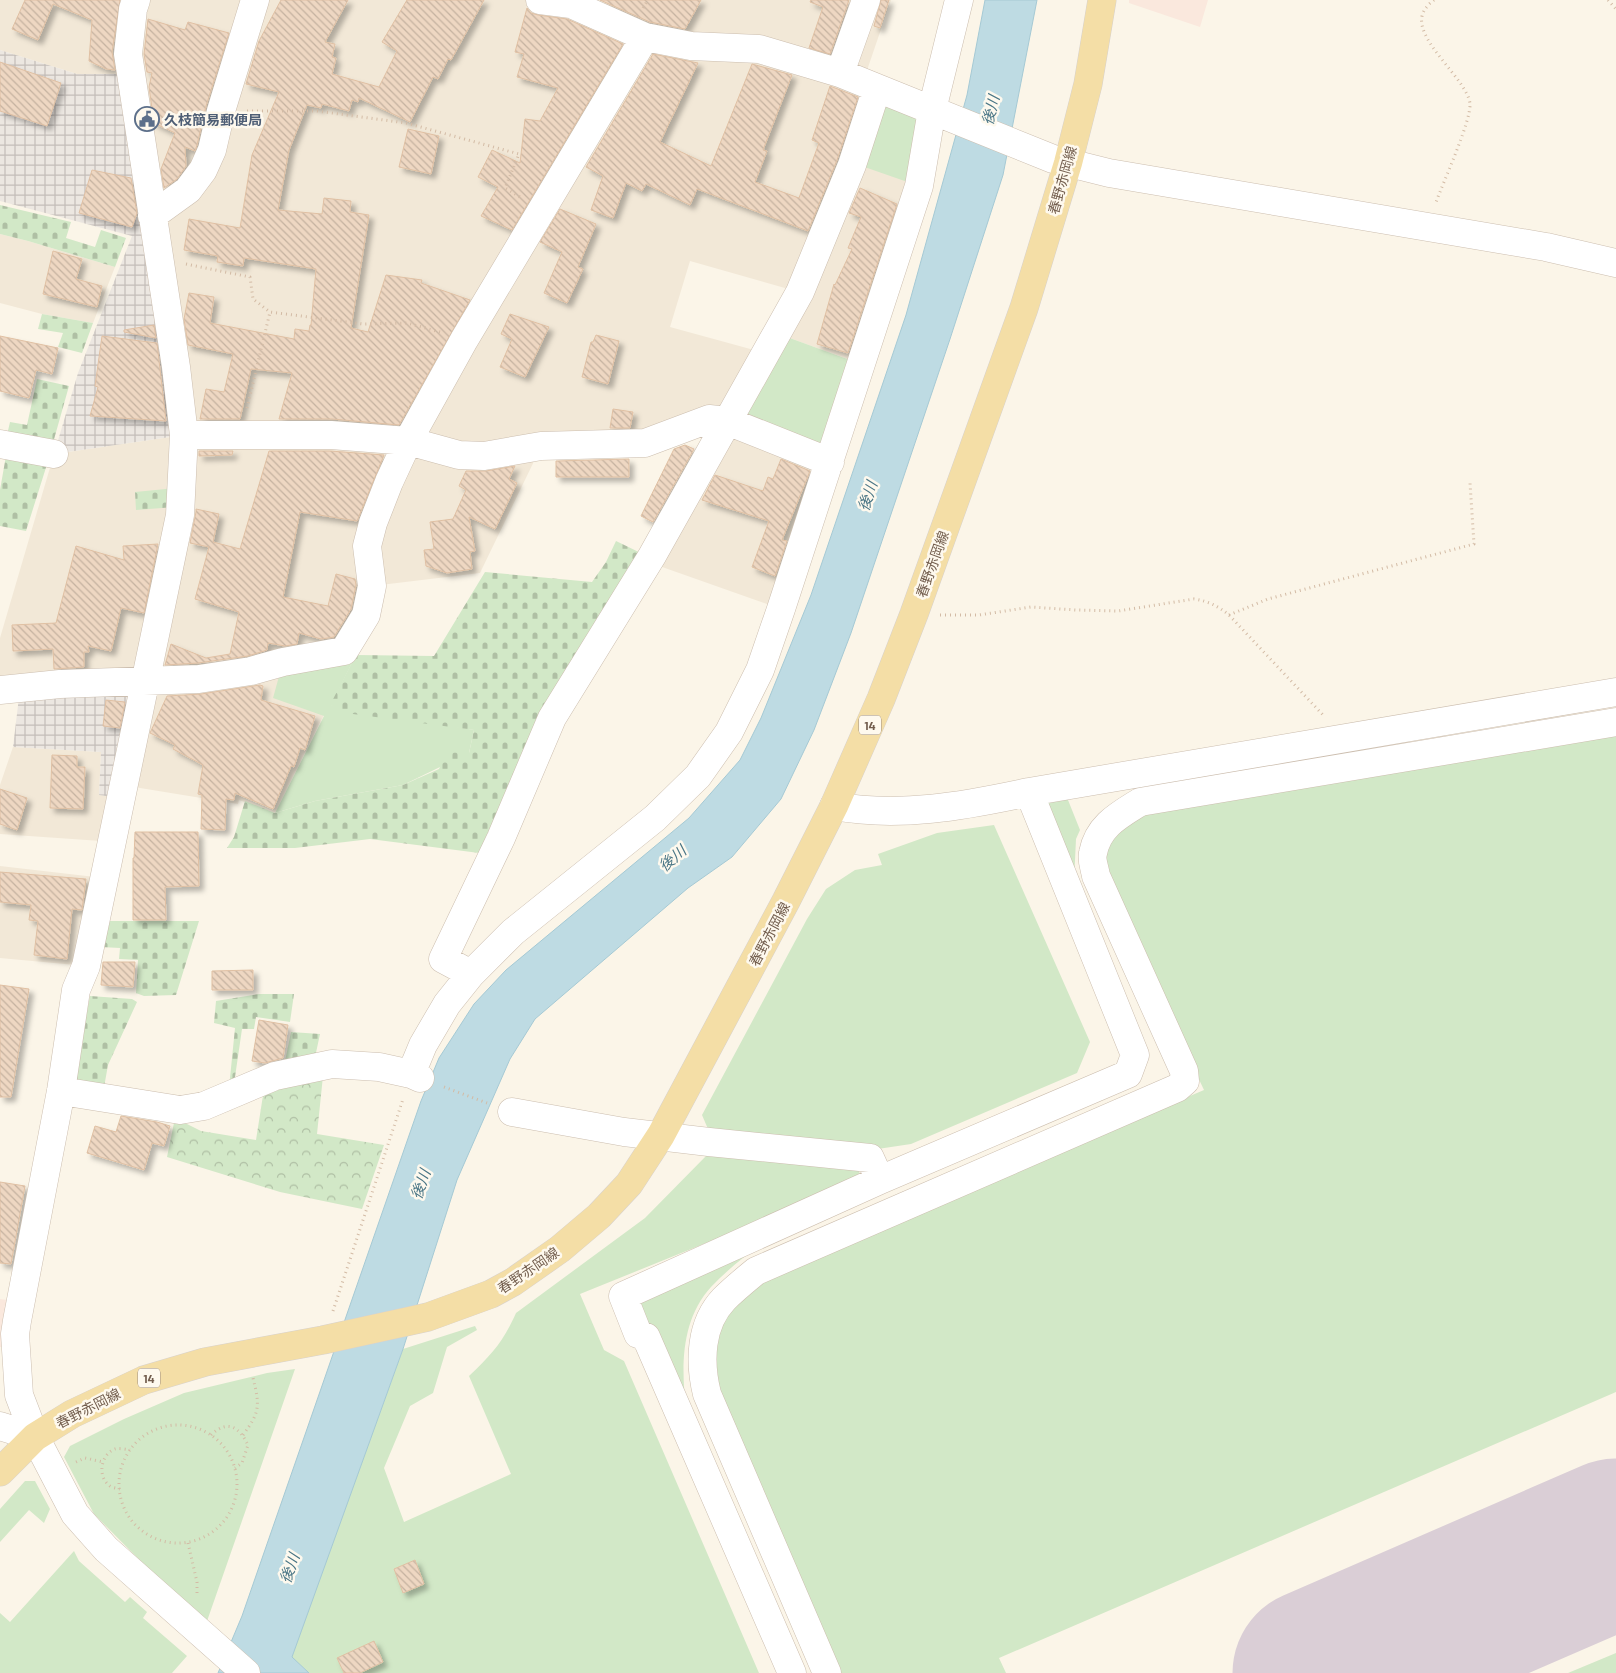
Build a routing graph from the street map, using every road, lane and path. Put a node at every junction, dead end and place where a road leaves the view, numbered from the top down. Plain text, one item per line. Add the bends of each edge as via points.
1 (136, 0) edge
2 (255, 0) edge
3 (540, 0) edge
4 (866, 0) edge
5 (958, 0) edge
6 (1102, 0) edge
7 (1434, 0) edge
8 (1608, 0) edge
9 (1616, 9) edge
10 (645, 37) junction
11 (840, 73) junction
12 (877, 88) junction
13 (932, 110) junction
14 (221, 111) junction
15 (1068, 163) junction
16 (542, 210) junction
17 (152, 216) junction
18 (1426, 226) junction
19 (158, 258) junction
20 (1616, 263) edge
21 (270, 312) junction
22 (464, 340) junction
23 (727, 421) junction
24 (240, 434) junction
25 (184, 435) junction
26 (408, 441) junction
27 (0, 444) edge
28 (54, 454) dead end
29 (830, 462) junction
30 (1470, 483) dead end
31 (914, 614) junction
32 (1229, 615) junction
33 (145, 680) junction
34 (0, 690) edge
35 (1616, 692) edge
36 (1616, 722) edge
37 (1324, 742) junction
38 (1029, 792) junction
39 (834, 806) junction
40 (471, 974) junction
41 (415, 1076) junction
42 (61, 1091) junction
43 (512, 1112) joint
44 (661, 1135) junction
45 (880, 1180) junction
46 (332, 1312) dead end
47 (251, 1370) dead end
48 (0, 1426) edge
49 (211, 1435) junction
50 (243, 1435) junction
51 (35, 1437) junction
52 (130, 1450) junction
53 (103, 1462) junction
54 (67, 1466) dead end
55 (235, 1468) junction
56 (0, 1472) edge
57 (120, 1489) junction
58 (188, 1543) junction
59 (184, 1620) junction
60 (246, 1673) edge
61 (792, 1673) edge
62 (827, 1673) edge

1 - 17 street via 128,54
2 - 14 street
3 - 10 street via 571,4
4 - 11 street
5 - 13 street
6 - 15 main road, 春野赤岡線 / 14 via 1088,84
7 - 18 path via 1423,12 1421,22 1430,45 1464,89 1470,104 1468,119
8 - 9 path
10 - 11 street via 691,46 759,49
10 - 16 street
11 - 12 street
12 - 13 street
12 - 23 street via 852,165 800,292
13 - 15 street
13 - 29 street via 919,186
14 - 16 path via 317,112 406,123 519,154 505,188
14 - 17 street via 212,150 203,170 188,190
15 - 18 street via 1109,173
15 - 31 main road, 春野赤岡線 / 14 via 1024,308
16 - 22 street
17 - 19 street
18 - 20 street
19 - 21 path via 250,277 254,299
19 - 25 street
21 - 22 path via 353,323 407,323
21 - 24 path
22 - 26 street
23 - 26 street via 709,419 645,443 541,446 484,456 459,455
23 - 29 street
23 - 40 street via 652,556 552,718 502,838 443,959
24 - 25 street
24 - 26 street via 331,435
25 - 33 street via 180,515
26 - 33 street via 389,482 367,546 372,586 366,615 344,651 208,678
27 - 28 street
29 - 40 street via 760,670 729,732 698,776 655,818 513,932
30 - 32 path via 1474,544 1268,599
31 - 32 path via 979,614 1031,607 1118,611 1194,599 1206,601
31 - 39 main road, 春野赤岡線 / 14
32 - 37 path via 1324,715
33 - 34 street
33 - 42 street via 87,959 76,990
35 - 37 street
36 - 62 street via 1140,802 1114,818 1100,833 1092,854 1096,876 1184,1071 1185,1081 1177,1088 756,1271 723,1300 707,1329 702,1362 707,1394
37 - 38 street
38 - 39 street via 967,805 891,812
38 - 45 street via 1135,1055 1128,1074
39 - 44 main road, 春野赤岡線 / 14
40 - 41 street via 447,1004 423,1045
41 - 42 street via 379,1067 332,1064 275,1076 204,1106 180,1110
41 - 43 path
41 - 46 path
42 - 51 street via 14,1334 19,1395
43 - 44 street via 624,1132
44 - 45 street via 870,1158
44 - 51 main road, 春野赤岡線 / 14 via 629,1184 598,1216 560,1249 491,1294 428,1316 205,1362 144,1380 72,1414
45 - 61 street via 623,1296 638,1334 646,1337
47 - 50 path via 258,1399 257,1411
48 - 51 street
49 - 50 path via 218,1428 228,1426
49 - 52 path via 187,1426 171,1426 155,1430
49 - 55 path via 226,1450
50 - 55 path via 248,1446 242,1463
51 - 56 main road, 春野赤岡線 / 14
51 - 59 street via 75,1514 106,1549
52 - 53 path via 117,1448 108,1453
52 - 57 path via 119,1479
53 - 54 path via 85,1458
53 - 57 path via 102,1476 109,1486
55 - 58 path via 237,1492 226,1520 215,1531
57 - 58 path via 125,1510 144,1533 158,1540
58 - 59 path via 197,1582 197,1600
59 - 60 street

